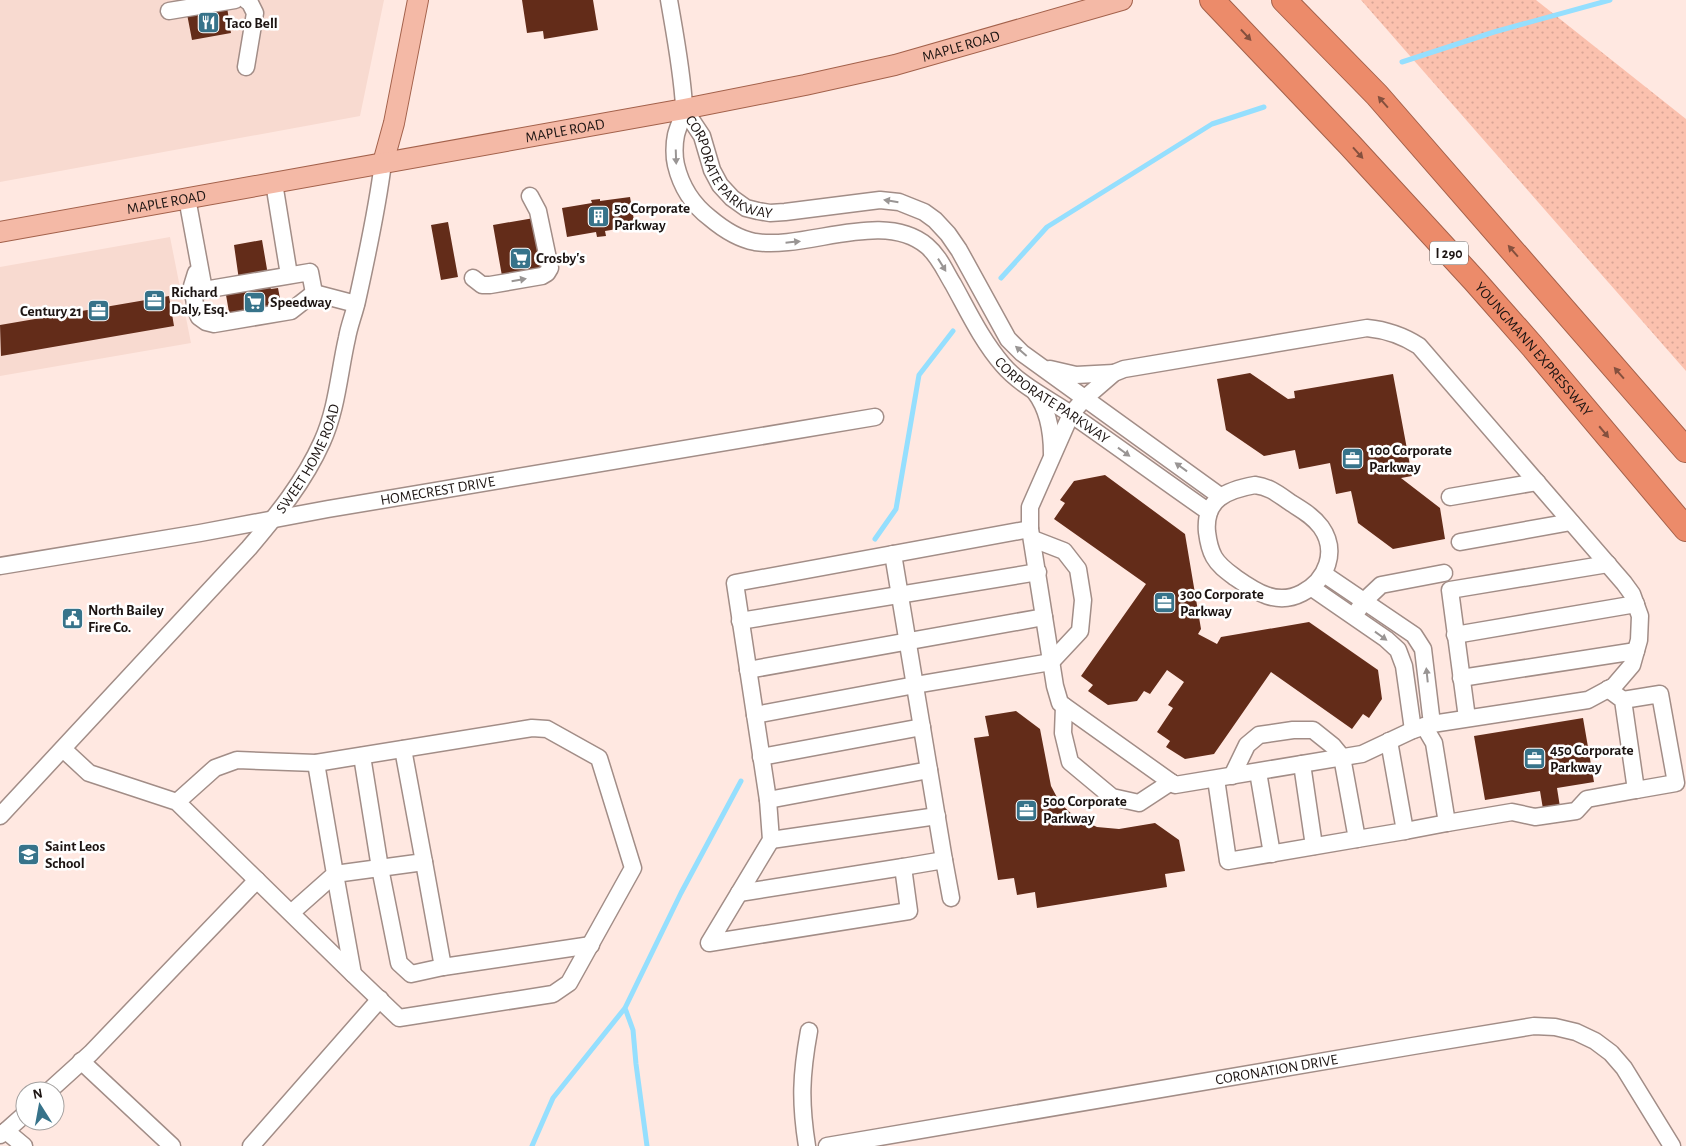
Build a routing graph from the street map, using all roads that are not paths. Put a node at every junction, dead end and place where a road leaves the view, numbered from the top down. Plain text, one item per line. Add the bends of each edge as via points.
1 (235, 0) edge
2 (246, 0) edge
3 (418, 0) edge
4 (669, 0) edge
5 (1122, 0) edge
6 (1212, 0) edge
7 (1284, 0) edge
8 (169, 11) dead end
9 (246, 67) dead end
10 (684, 109) junction
11 (383, 163) junction
12 (274, 183) junction
13 (530, 196) dead end
14 (187, 198) junction
15 (0, 232) edge
16 (200, 267) junction
17 (289, 275) junction
18 (473, 278) dead end
19 (978, 287) junction
20 (314, 294) junction
21 (960, 296) junction
22 (356, 304) junction
23 (1040, 365) junction
24 (1114, 373) junction
25 (1032, 388) junction
26 (1086, 398) junction
27 (1071, 414) junction
28 (874, 417) dead end
29 (1686, 450) edge
30 (1052, 455) junction
31 (1537, 482) junction
32 (1220, 496) junction
33 (1450, 497) dead end
34 (1209, 512) junction
35 (273, 520) junction
36 (1571, 522) junction
37 (1686, 529) edge
38 (1031, 534) junction
39 (1460, 542) dead end
40 (892, 554) junction
41 (1608, 564) junction
42 (0, 566) edge
43 (1038, 572) junction
44 (1444, 573) dead end
45 (1324, 574) junction
46 (1312, 588) junction
47 (900, 595) junction
48 (1364, 601) junction
49 (1636, 604) junction
50 (1354, 616) junction
51 (1044, 617) junction
52 (740, 620) junction
53 (1455, 635) junction
54 (907, 641) junction
55 (1636, 651) junction
56 (1051, 662) junction
57 (748, 670) junction
58 (1461, 678) junction
59 (915, 685) junction
60 (1608, 690) junction
61 (1623, 700) junction
62 (1064, 706) junction
63 (755, 715) junction
64 (1467, 718) junction
65 (922, 727) junction
66 (1423, 727) junction
67 (1389, 741) junction
68 (63, 749) junction
69 (403, 749) junction
70 (362, 756) junction
71 (761, 757) junction
72 (1342, 757) junction
73 (316, 764) junction
74 (1302, 764) junction
75 (929, 770) junction
76 (1258, 772) junction
77 (1224, 778) junction
78 (1170, 782) junction
79 (1636, 790) junction
80 (768, 800) junction
81 (176, 802) junction
82 (0, 816) edge
83 (937, 816) junction
84 (1447, 823) junction
85 (1405, 831) junction
86 (1357, 839) junction
87 (771, 840) junction
88 (1314, 846) junction
89 (1272, 854) junction
90 (944, 860) junction
91 (424, 862) junction
92 (903, 867) junction
93 (380, 868) junction
94 (335, 874) junction
95 (257, 880) junction
96 (739, 893) junction
97 (951, 898) dead end
98 (291, 913) junction
99 (591, 945) junction
100 (442, 967) junction
101 (353, 974) junction
102 (380, 999) junction
103 (809, 1031) dead end
104 (81, 1061) junction
105 (60, 1081) edge
106 (15, 1123) edge
107 (3, 1133) edge
108 (24, 1146) edge
109 (172, 1146) edge
110 (251, 1146) edge
111 (807, 1146) edge
112 (827, 1146) edge
113 (1672, 1146) edge

1 - 8 street
2 - 9 street via 255,13
3 - 11 main road, SWEET HOME ROAD
4 - 10 street
5 - 10 main road, MAPLE ROAD via 895,65
6 -> 37 highway, YOUNGMANN EXPRESSWAY / I 290 via 1474,280
29 -> 7 highway via 1377,95
10 - 11 main road, MAPLE ROAD
19 -> 10 street, CORPORATE PARKWAY via 948,234 935,220 911,206 880,200 770,213 746,208 720,186 702,136
10 -> 21 street, CORPORATE PARKWAY via 676,136 675,163 690,197 720,227 754,242 776,244 876,229 901,232 927,246
11 - 12 main road, MAPLE ROAD
11 - 22 street, SWEET HOME ROAD
12 - 14 main road, MAPLE ROAD
12 - 17 street
18 -> 13 street via 482,285 490,285 547,273 550,268 538,211
14 - 15 main road, MAPLE ROAD
14 - 16 street
16 - 17 street via 204,290
16 - 20 street via 192,286 196,310 199,317 214,324 291,312
17 - 20 street via 310,272
19 - 21 street
23 -> 19 street, CORPORATE PARKWAY via 1008,339
20 - 22 street
21 - 25 street, CORPORATE PARKWAY via 1003,365
22 - 35 street, SWEET HOME ROAD via 328,429 310,467
23 - 24 street via 1076,375
23 - 26 street, CORPORATE PARKWAY
24 - 26 street
24 - 31 street via 1367,328 1385,330 1419,346
25 - 27 street, CORPORATE PARKWAY
25 - 30 street via 1040,399 1050,427
26 - 27 street
32 -> 26 street, CORPORATE PARKWAY
27 - 30 street
27 -> 34 street, CORPORATE PARKWAY
28 - 35 street, HOMECREST DRIVE
30 - 38 street via 1030,507
31 - 33 street
31 - 36 street
32 - 34 street
32 - 45 street via 1236,488 1267,486 1312,517 1328,543 1329,557
34 - 46 street via 1208,540 1214,558 1224,569 1257,593 1269,597 1298,596
35 - 42 street, HOMECREST DRIVE
35 - 68 street, SWEET HOME ROAD
36 - 39 street
36 - 41 street
38 - 40 street
38 - 43 street
38 - 56 street via 1064,551 1078,569 1083,600 1080,631
40 - 47 street
40 - 52 street via 734,583
41 - 49 street
41 - 53 street via 1450,590
43 - 47 street
43 - 51 street
44 - 48 street via 1381,585
45 - 46 street
45 - 48 street
46 - 50 street
47 - 52 street
47 - 54 street
48 - 50 street
66 -> 48 street via 1423,649 1414,635
49 - 53 street
49 - 55 street via 1640,616
50 -> 66 street via 1398,650
51 - 54 street
51 - 56 street
52 - 57 street
53 - 58 street
54 - 57 street
54 - 59 street
55 - 58 street
55 - 60 street via 1632,665
56 - 59 street
56 - 62 street via 1060,703
57 - 63 street
58 - 64 street
59 - 63 street
59 - 65 street
60 - 61 street
60 - 64 street via 1588,700
61 - 79 street
61 - 79 street via 1660,694 1676,783
62 - 78 street
62 - 78 street via 1063,734 1070,762 1112,798 1139,803
63 - 71 street
64 - 66 street
65 - 71 street
65 - 75 street
66 - 67 street
66 - 84 street via 1434,743
67 - 72 street via 1362,754
67 - 85 street
68 - 81 street via 89,773
68 - 82 street, SWEET HOME ROAD
69 - 70 street
69 - 91 street
69 - 99 street via 532,728 547,729 599,758 633,868
70 - 73 street
70 - 93 street
71 - 80 street
72 - 74 street
72 - 77 street via 1313,730 1259,735 1246,745
72 - 86 street
73 - 81 street via 237,760 216,768
73 - 94 street
74 - 76 street
74 - 88 street
75 - 80 street
75 - 83 street
76 - 77 street
76 - 89 street
77 - 78 street via 1175,785
77 - 89 street via 1228,861
79 - 84 street via 1587,799 1576,811 1535,817 1512,812
80 - 87 street
81 - 95 street
83 - 87 street
83 - 90 street
84 - 85 street
85 - 86 street
86 - 88 street
87 - 96 street
88 - 89 street
90 - 92 street
90 - 97 street
91 - 93 street
91 - 100 street
92 - 96 street
92 - 96 street via 909,911 709,943
93 - 94 street
93 - 100 street via 399,963 411,974
94 - 98 street
94 - 101 street
95 - 98 street
95 - 104 street
98 - 101 street
99 - 100 street
99 - 102 street via 569,983 553,994 399,1018
101 - 102 street
102 - 110 street
103 - 111 street via 801,1090
104 - 105 street
104 - 109 street
106 - 107 street
107 - 108 street
112 - 113 street, CORONATION DRIVE via 1534,1026 1576,1032 1610,1053 1624,1068

